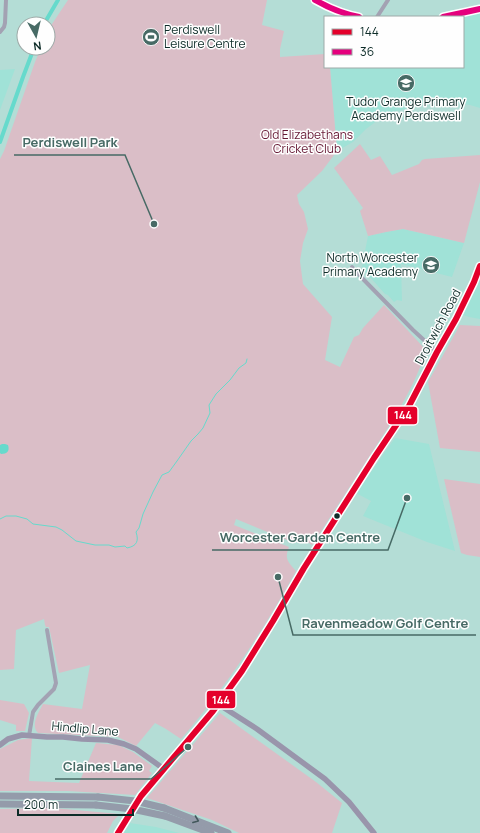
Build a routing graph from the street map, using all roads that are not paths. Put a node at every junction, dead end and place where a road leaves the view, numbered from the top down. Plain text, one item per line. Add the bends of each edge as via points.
1 (6, 0) edge
2 (315, 0) edge
3 (388, 0) edge
4 (480, 9) edge
5 (354, 16) edge
6 (378, 16) edge
7 (448, 16) edge
8 (0, 32) edge
9 (480, 266) edge
10 (352, 267) dead end
11 (437, 352) junction
12 (47, 630) dead end
13 (218, 704) junction
14 (29, 736) junction
15 (0, 745) edge
16 (164, 768) junction
17 (0, 796) edge
18 (0, 804) edge
19 (118, 833) edge
20 (211, 833) edge
21 (228, 833) edge
22 (374, 833) edge

1 - 8 street via 5,23
2 - 5 street via 332,10
3 - 6 street
4 - 7 street
9 - 11 main road, Droitwich Road via 456,319
10 - 11 street
11 - 13 main road, Droitwich Road via 409,406 304,568 242,671
12 - 14 street via 56,683 54,689 33,712
13 - 16 main road, Droitwich Road
13 - 22 street via 325,779 349,802
14 - 15 street, Hindlip Lane via 13,737
14 - 16 street, Hindlip Lane via 120,742 136,749
16 - 19 main road, Droitwich Road via 141,796
17 -> 21 highway, bridge via 98,797 135,801 164,808
18 - 20 highway, bridge via 96,805 132,809 164,816

